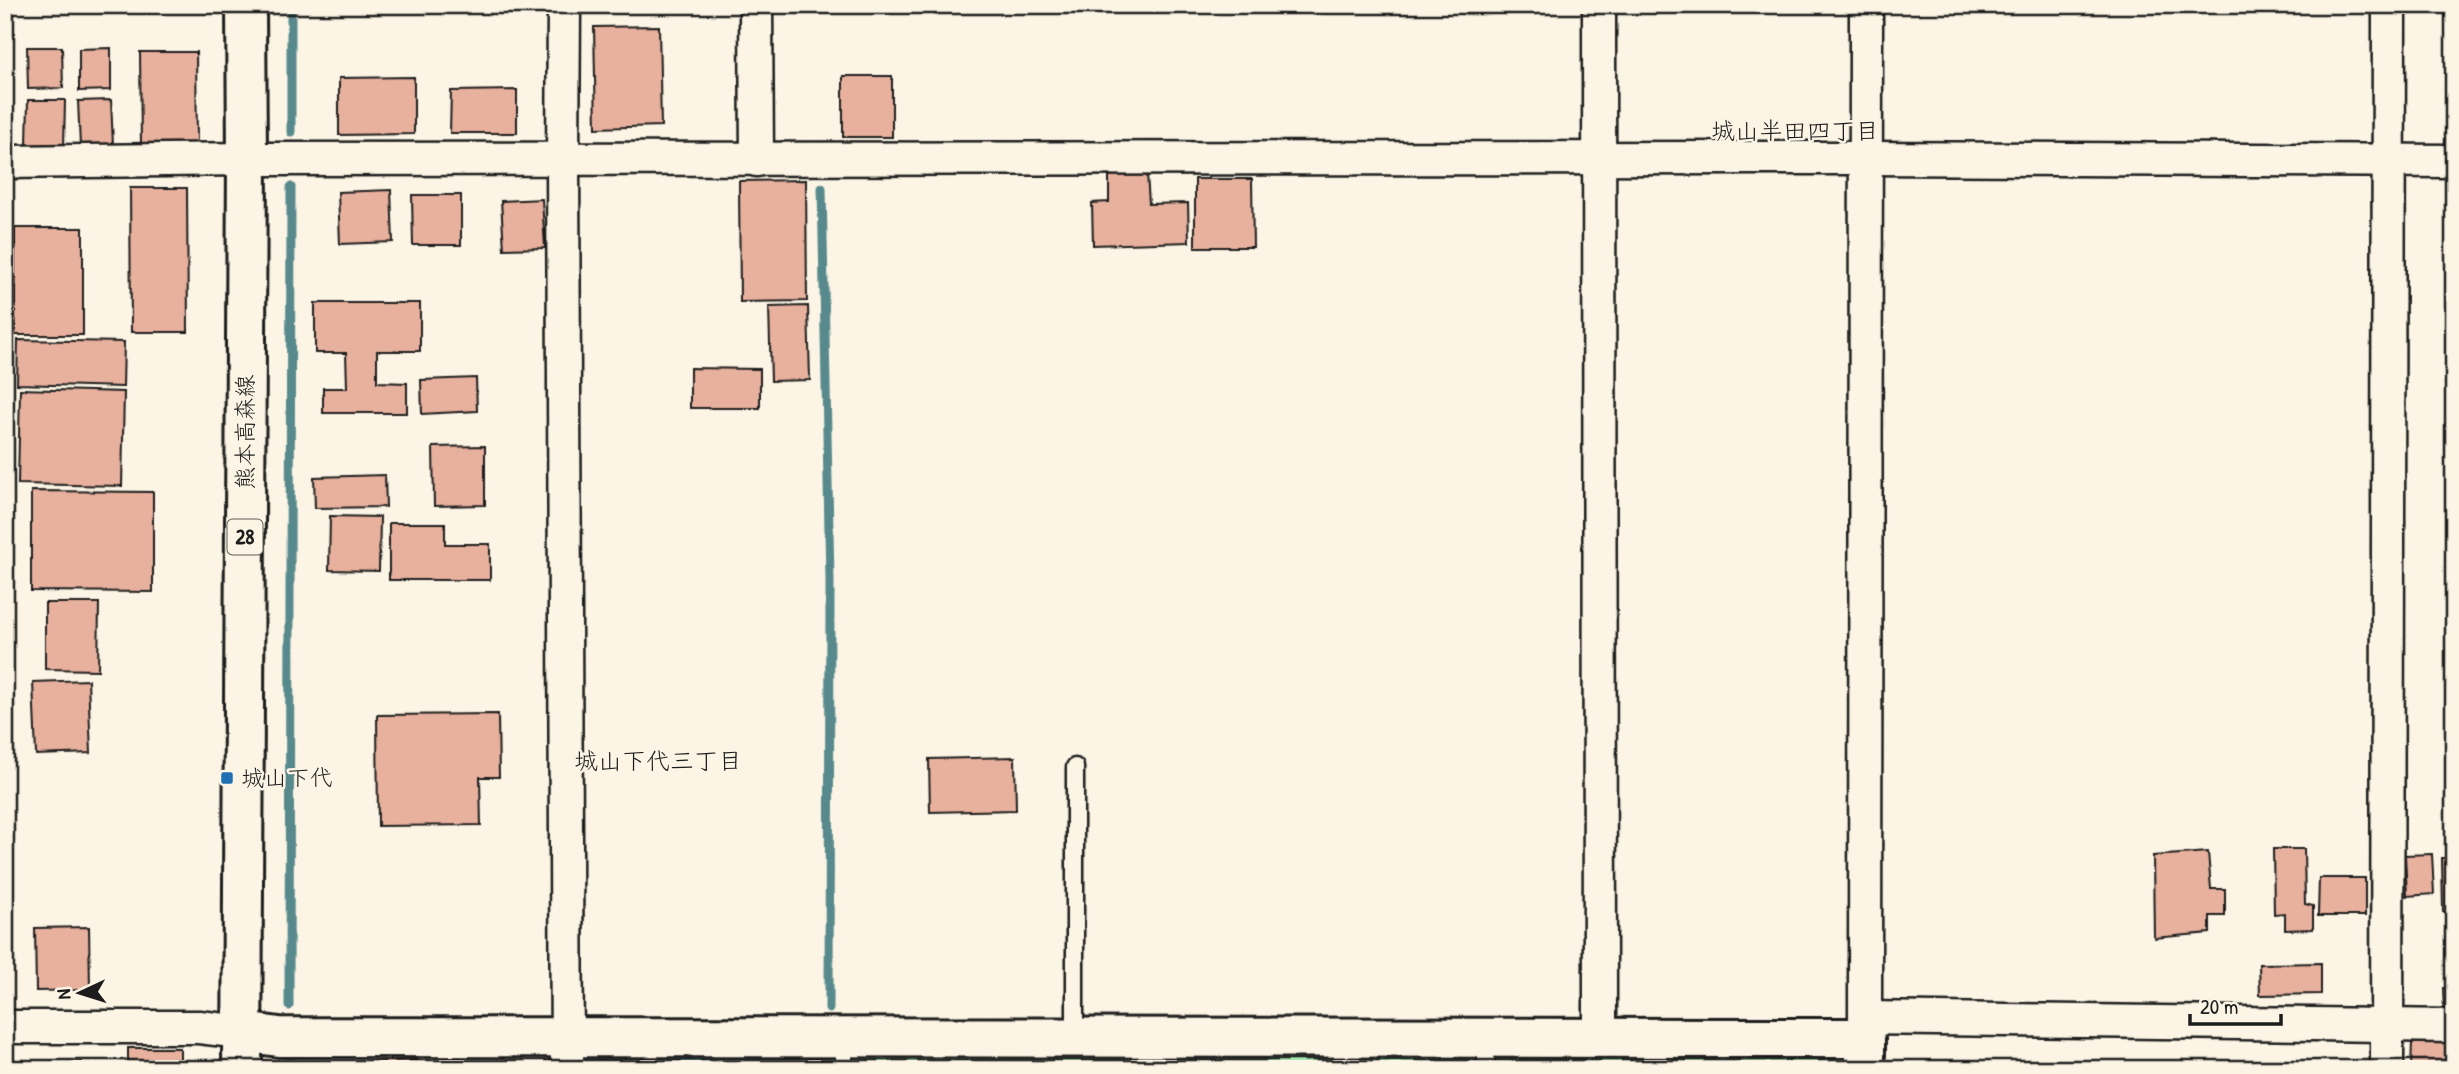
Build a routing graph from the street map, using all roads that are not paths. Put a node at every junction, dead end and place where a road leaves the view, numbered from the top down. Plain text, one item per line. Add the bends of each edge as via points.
1 (246, 5) edge
2 (564, 5) edge
3 (757, 5) edge
4 (1599, 5) edge
5 (1866, 5) edge
6 (2389, 5) edge
7 (1600, 158) junction
8 (1865, 158) junction
9 (247, 159) junction
10 (563, 160) junction
11 (757, 160) junction
12 (2389, 161) junction
13 (2454, 161) edge
14 (5, 162) edge
15 (1076, 767) dead end
16 (2387, 1025) junction
17 (2454, 1026) edge
18 (5, 1027) edge
19 (1075, 1037) junction
20 (1600, 1038) junction
21 (1866, 1041) edge
22 (242, 1051) edge
23 (567, 1052) edge
24 (844, 1053) edge
25 (1486, 1053) edge
26 (2387, 1069) edge

1 - 9 street, 熊本高森線 / 28
2 - 10 street
3 - 11 street
4 - 7 street
5 - 8 street
6 - 12 street
7 - 8 street
7 - 11 street
7 - 20 street
8 - 12 street
8 - 21 street
9 - 10 street
9 - 14 street
9 - 22 street, 熊本高森線 / 28
10 - 11 street
10 - 23 street
12 - 13 street
12 - 16 street
15 - 19 lane
16 - 17 street
16 - 21 street
16 - 26 street
18 - 22 street via 199,1027
19 - 24 street
19 - 25 street
20 - 21 street
20 - 25 street
22 - 23 street via 279,1037
23 - 24 street

